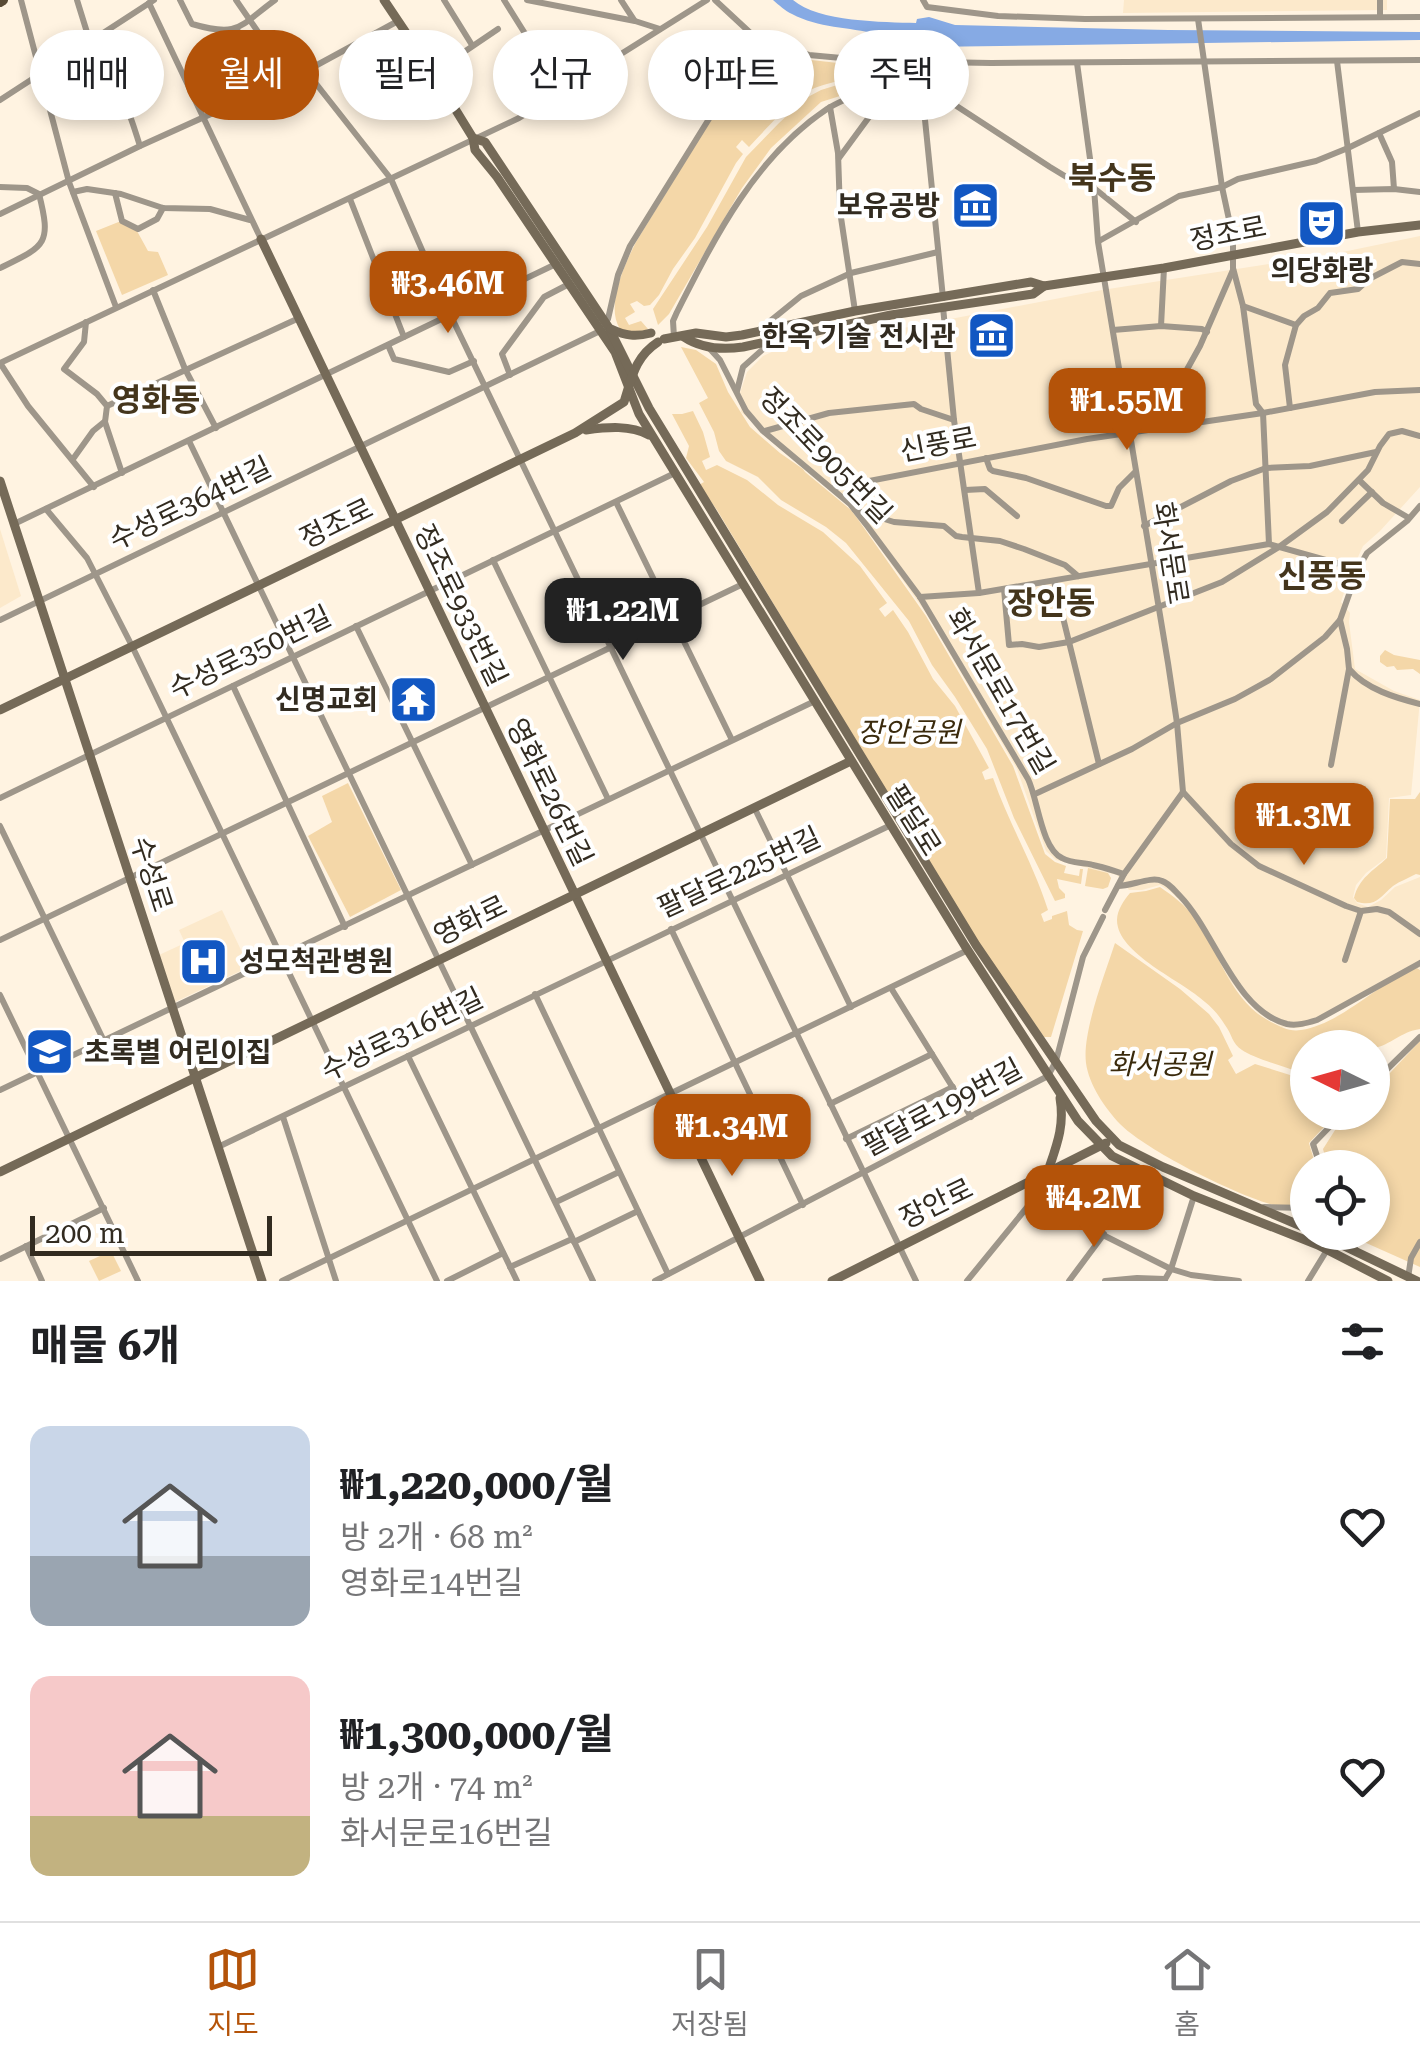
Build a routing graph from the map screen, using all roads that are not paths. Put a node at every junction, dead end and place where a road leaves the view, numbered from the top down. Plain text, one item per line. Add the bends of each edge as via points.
1 (20, 0) edge
2 (78, 0) edge
3 (180, 0) edge
4 (236, 0) edge
5 (275, 0) edge
6 (384, 0) edge
7 (444, 0) edge
8 (504, 0) edge
9 (527, 0) edge
10 (620, 0) edge
11 (707, 0) edge
12 (715, 0) edge
13 (923, 0) edge
14 (1380, 0) edge
15 (152, 2) edge
16 (569, 4) edge
17 (1380, 16) junction
18 (1420, 17) edge
19 (250, 20) junction
20 (1198, 20) junction
21 (398, 21) junction
22 (635, 21) junction
23 (236, 28) joint
24 (498, 29) dead end
25 (660, 29) junction
26 (87, 30) edge
27 (109, 30) edge
28 (257, 30) edge
29 (404, 30) edge
30 (463, 30) edge
31 (523, 30) edge
32 (747, 30) edge
33 (30, 35) edge
34 (473, 44) edge
35 (628, 49) edge
36 (1204, 57) junction
37 (1420, 60) edge
38 (1337, 61) junction
39 (969, 62) edge
40 (1077, 63) junction
41 (319, 64) edge
42 (184, 75) edge
43 (30, 81) edge
44 (319, 93) edge
45 (0, 100) edge
46 (834, 105) edge
47 (830, 107) junction
48 (1420, 113) edge
49 (969, 116) edge
50 (53, 120) edge
51 (131, 120) edge
52 (198, 120) edge
53 (204, 120) edge
54 (463, 120) edge
55 (514, 120) edge
56 (708, 120) edge
57 (867, 120) edge
58 (928, 120) edge
59 (1379, 133) junction
60 (474, 138) junction
61 (140, 146) junction
62 (1348, 148) junction
63 (838, 160) junction
64 (391, 179) junction
65 (70, 182) junction
66 (0, 187) edge
67 (1222, 187) junction
68 (1094, 188) junction
69 (1394, 189) junction
70 (1353, 190) junction
71 (73, 192) junction
72 (1420, 192) edge
73 (114, 193) junction
74 (39, 194) junction
75 (350, 199) junction
76 (163, 208) junction
77 (0, 214) edge
78 (252, 220) junction
79 (1136, 222) junction
80 (1420, 225) edge
81 (1358, 232) junction
82 (261, 239) junction
83 (1098, 242) junction
84 (938, 252) junction
85 (1234, 254) junction
86 (556, 264) junction
87 (1420, 264) edge
88 (0, 268) edge
89 (1164, 268) junction
90 (1233, 268) junction
91 (851, 274) junction
92 (1104, 276) junction
93 (569, 284) junction
94 (153, 290) junction
95 (943, 303) junction
96 (1243, 306) junction
97 (116, 307) junction
98 (855, 311) junction
99 (450, 314) junction
100 (297, 318) junction
101 (86, 322) junction
102 (1296, 325) junction
103 (1161, 326) junction
104 (604, 327) junction
105 (1113, 330) junction
106 (758, 331) junction
107 (1206, 332) junction
108 (404, 337) junction
109 (666, 337) junction
110 (775, 339) junction
111 (388, 345) junction
112 (708, 347) junction
113 (474, 362) junction
114 (186, 369) junction
115 (324, 374) junction
116 (632, 374) junction
117 (510, 375) junction
118 (485, 386) junction
119 (629, 388) junction
120 (1420, 390) edge
121 (736, 392) junction
122 (107, 406) junction
123 (1290, 408) junction
124 (1263, 414) junction
125 (954, 420) junction
126 (105, 422) junction
127 (216, 428) junction
128 (1154, 430) junction
129 (579, 431) junction
130 (764, 431) junction
131 (1129, 434) junction
132 (1420, 436) edge
133 (189, 441) junction
134 (658, 443) junction
135 (360, 446) junction
136 (1376, 452) junction
137 (986, 458) junction
138 (73, 459) junction
139 (520, 459) junction
140 (961, 463) junction
141 (1266, 468) junction
142 (676, 472) junction
143 (1135, 472) junction
144 (122, 473) junction
145 (1359, 480) junction
146 (0, 481) edge
147 (94, 486) junction
148 (832, 488) junction
149 (965, 490) junction
150 (1372, 492) junction
151 (616, 502) junction
152 (1420, 506) edge
153 (46, 508) junction
154 (855, 510) junction
155 (224, 512) junction
156 (1017, 516) dead end
157 (1409, 518) junction
158 (395, 520) junction
159 (1342, 520) dead end
160 (14, 524) junction
161 (1144, 526) junction
162 (554, 530) junction
163 (973, 539) junction
164 (1269, 544) junction
165 (1280, 547) junction
166 (493, 560) junction
167 (1151, 565) junction
168 (1358, 569) junction
169 (95, 574) junction
170 (1078, 577) junction
171 (1054, 581) junction
172 (744, 583) junction
173 (259, 585) junction
174 (1004, 589) junction
175 (429, 590) junction
176 (980, 594) junction
177 (920, 597) junction
178 (40, 600) junction
179 (1157, 608) junction
180 (674, 618) junction
181 (0, 620) edge
182 (1340, 620) junction
183 (356, 626) junction
184 (1068, 642) junction
185 (132, 646) junction
186 (611, 648) junction
187 (294, 656) junction
188 (1349, 669) junction
189 (550, 678) junction
190 (64, 679) junction
191 (233, 686) junction
192 (824, 696) junction
193 (814, 701) junction
194 (1420, 704) edge
195 (486, 709) junction
196 (0, 710) edge
197 (165, 717) junction
198 (1176, 723) junction
199 (732, 740) junction
200 (414, 743) junction
201 (90, 754) junction
202 (851, 762) junction
203 (1099, 764) junction
204 (1331, 765) dead end
205 (669, 770) junction
206 (350, 774) junction
207 (1183, 792) junction
208 (1035, 794) junction
209 (0, 798) edge
210 (608, 799) junction
211 (286, 804) junction
212 (755, 809) junction
213 (891, 825) junction
214 (0, 826) edge
215 (544, 830) junction
216 (223, 835) junction
217 (700, 836) junction
218 (3, 842) edge
219 (472, 865) junction
220 (787, 874) junction
221 (1124, 874) junction
222 (130, 879) junction
223 (1118, 886) junction
224 (575, 894) junction
225 (407, 896) junction
226 (733, 902) junction
227 (1361, 910) junction
228 (45, 918) junction
229 (345, 927) junction
230 (671, 930) junction
231 (1420, 934) edge
232 (0, 940) edge
233 (968, 950) junction
234 (280, 956) junction
235 (1345, 960) dead end
236 (438, 961) junction
237 (606, 961) junction
238 (1420, 963) edge
239 (891, 988) junction
240 (536, 994) junction
241 (0, 995) edge
242 (851, 1007) junction
243 (172, 1009) junction
244 (312, 1022) junction
245 (471, 1027) junction
246 (795, 1034) junction
247 (1420, 1037) edge
248 (104, 1041) junction
249 (932, 1054) junction
250 (408, 1056) junction
251 (1056, 1061) junction
252 (735, 1062) junction
253 (1390, 1066) edge
254 (38, 1072) junction
255 (1048, 1076) junction
256 (194, 1078) junction
257 (343, 1087) junction
258 (952, 1087) junction
259 (0, 1090) edge
260 (1060, 1093) junction
261 (670, 1094) junction
262 (830, 1104) junction
263 (283, 1117) junction
264 (971, 1117) junction
265 (598, 1128) junction
266 (1327, 1130) edge
267 (71, 1138) junction
268 (846, 1139) junction
269 (1112, 1139) junction
270 (1102, 1146) junction
271 (217, 1147) junction
272 (1316, 1150) edge
273 (534, 1158) junction
274 (0, 1172) edge
275 (619, 1172) junction
276 (863, 1174) junction
277 (1048, 1174) junction
278 (1160, 1180) junction
279 (472, 1189) junction
280 (1194, 1196) junction
281 (1033, 1200) junction
282 (556, 1202) junction
283 (803, 1205) junction
284 (104, 1208) junction
285 (1256, 1208) junction
286 (1290, 1208) edge
287 (638, 1211) junction
288 (408, 1220) junction
289 (1290, 1222) edge
290 (1104, 1234) junction
291 (1290, 1235) edge
292 (739, 1238) junction
293 (573, 1240) junction
294 (1420, 1242) edge
295 (26, 1246) junction
296 (899, 1246) junction
297 (1327, 1250) joint
298 (1356, 1251) edge
299 (503, 1253) junction
300 (329, 1257) junction
301 (0, 1259) edge
302 (510, 1268) junction
303 (1171, 1269) junction
304 (668, 1274) junction
305 (1413, 1278) edge
306 (1070, 1279) edge
307 (1164, 1280) edge
308 (42, 1281) edge
309 (138, 1281) edge
310 (262, 1281) edge
311 (282, 1281) edge
312 (336, 1281) edge
313 (437, 1281) edge
314 (447, 1281) edge
315 (517, 1281) edge
316 (593, 1281) edge
317 (655, 1281) edge
318 (760, 1281) edge
319 (832, 1281) edge
320 (916, 1281) edge
321 (967, 1281) edge
322 (1086, 1281) edge
323 (1105, 1281) edge
324 (1239, 1281) edge
325 (1308, 1281) edge
326 (1388, 1281) edge

1 - 33 street
2 - 26 street
3 - 23 street via 192,24
4 - 19 street
5 - 19 street
6 - 21 street, 팔달로
7 - 30 street
8 - 31 street
9 - 16 street
10 - 22 street
11 - 25 street
12 - 32 street
13 - 20 street via 932,9 998,16
14 - 17 street
15 - 27 street
15 - 42 street
16 - 22 street
17 - 18 street
17 - 20 street
19 - 23 street
19 - 28 street
20 - 36 street
21 - 29 street, 팔달로
21 - 41 street
22 - 25 street
24 - 34 street
25 - 35 street
36 - 38 street
36 - 40 street
36 - 67 street
37 - 38 street
38 - 62 street
39 - 40 street
40 - 68 street, 화서문로
43 - 45 street
44 - 64 street
46 - 47 street
47 - 63 street
47 - 109 street via 776,152 742,196
48 - 59 street
49 - 68 street
50 - 65 street
51 - 61 street
52 - 61 street
53 - 78 street
54 - 60 street, 팔달로
55 - 60 street
56 - 104 street via 630,246
57 - 63 street
58 - 84 street
59 - 62 street
59 - 69 street via 1392,162
60 - 64 street
60 - 86 street, 팔달로 via 475,150
60 - 104 street, 팔달로 via 485,142
61 - 65 street
62 - 67 street
62 - 70 street
63 - 91 street
64 - 75 street
64 - 99 street
65 - 71 street
65 - 74 street
66 - 74 street
67 - 79 street via 1179,196
67 - 85 street
68 - 79 street
68 - 83 street, 화서문로
69 - 70 street
69 - 72 street
70 - 81 street
71 - 73 street
71 - 97 street
73 - 76 street
73 - 76 street via 122,221 138,228
74 - 77 street
74 - 88 street via 42,242
75 - 82 street
75 - 108 street
76 - 78 street via 210,209
78 - 82 street
79 - 83 street
80 - 81 street, 정조로
81 - 85 street, 정조로
82 - 94 street
82 - 100 street, 정조로933번길
83 - 92 street, 화서문로
84 - 91 street
84 - 95 street
85 - 89 street, 정조로
85 - 90 street
86 - 93 street, 팔달로
86 - 99 street
87 - 102 street via 1402,262 1358,290 1330,294
89 - 92 street, 정조로
89 - 103 street
90 - 96 street
90 - 107 street
91 - 98 street
91 - 106 street via 801,296
92 - 95 street, 정조로 via 1044,286 1031,282
92 - 105 street, 화서문로
93 - 104 street, 팔달로
93 - 117 street via 544,297 502,354
94 - 97 street
94 - 114 street
95 - 98 street, 정조로
95 - 110 street, 정조로
95 - 125 street
96 - 102 street
96 - 124 street via 1256,404
97 - 101 street
98 - 106 street, 정조로
99 - 108 street
99 - 113 street
100 - 114 street
100 - 115 street, 정조로933번길
101 - 122 street via 84,342 64,370
101 - 138 street via 0,363
102 - 123 street via 1285,365
103 - 105 street
103 - 107 street
104 - 109 street via 624,336
104 - 116 street, 팔달로
104 - 117 street, 수성로364번길
104 - 119 street, 팔달로
105 - 131 street, 화서문로
106 - 109 street, 정조로
107 - 128 street
108 - 111 street
109 - 112 street, 정조로
109 - 116 street via 641,356
110 - 112 street, 정조로 via 743,348
110 - 121 street via 743,367
111 - 113 street via 394,360 449,372
111 - 115 street
112 - 121 street, 정조로905번길
113 - 118 street
114 - 122 street
114 - 127 street
115 - 127 street
115 - 135 street, 정조로933번길
116 - 119 street
116 - 192 street, 팔달로
117 - 118 street, 수성로364번길
118 - 135 street, 수성로364번길
118 - 139 street
119 - 129 street, 정조로 via 624,402
119 - 134 street, 팔달로
120 - 123 street, 신풍로
121 - 130 street, 정조로905번길
122 - 126 street
123 - 124 street, 신풍로
124 - 128 street, 신풍로
124 - 141 street
125 - 130 street via 914,404 829,413
125 - 140 street
126 - 138 street
126 - 144 street
127 - 133 street
128 - 131 street, 신풍로
129 - 134 street via 626,428
129 - 139 street, 정조로
130 - 148 street, 정조로905번길
131 - 137 street, 신풍로
131 - 143 street, 화서문로
132 - 136 street via 1389,434
133 - 144 street
133 - 155 street
134 - 142 street, 팔달로
135 - 155 street, 수성로364번길
135 - 158 street, 정조로933번길
136 - 141 street
136 - 145 street
137 - 140 street, 신풍로
137 - 143 street via 990,470 1100,505 1111,506
138 - 147 street
139 - 158 street, 정조로
139 - 162 street
140 - 148 street, 신풍로
140 - 149 street
141 - 161 street
141 - 164 street
142 - 151 street, 수성로350번길
142 - 172 street, 팔달로
143 - 161 street, 화서문로
144 - 147 street
145 - 150 street
145 - 165 street
146 - 160 street, 수성로
147 - 153 street
148 - 154 street, 정조로905번길
149 - 156 street via 985,488
149 - 163 street
150 - 157 street
150 - 159 street
151 - 162 street, 수성로350번길
151 - 180 street
152 - 157 street
153 - 160 street
153 - 169 street
154 - 163 street via 944,526
154 - 177 street, 정조로905번길
155 - 169 street, 수성로364번길
155 - 173 street
157 - 168 street
158 - 173 street, 정조로
158 - 175 street, 정조로933번길
160 - 178 street, 수성로
161 - 167 street, 화서문로
162 - 166 street, 수성로350번길
162 - 186 street
163 - 170 street via 1024,549
163 - 176 street
164 - 165 street
164 - 167 street
165 - 168 street
165 - 179 street via 1222,582
166 - 175 street, 수성로350번길
166 - 189 street
167 - 170 street
167 - 179 street, 화서문로
168 - 182 street
169 - 178 street, 수성로364번길
169 - 185 street
170 - 171 street
171 - 174 street
171 - 184 street
172 - 180 street
172 - 193 street, 팔달로
173 - 185 street, 정조로
173 - 187 street
174 - 176 street
174 - 184 street via 1009,645
175 - 183 street, 수성로350번길
175 - 195 street, 정조로933번길
176 - 177 street
177 - 208 street, 화서문로17번길
178 - 181 street, 수성로364번길
178 - 190 street, 수성로
179 - 184 street
179 - 198 street, 화서문로
180 - 186 street
180 - 199 street
182 - 188 street
182 - 198 street via 1271,679
183 - 187 street, 수성로350번길
183 - 200 street
184 - 203 street
185 - 190 street, 정조로
185 - 197 street
186 - 189 street
186 - 205 street
187 - 191 street, 수성로350번길
187 - 206 street
188 - 194 street via 1371,686
188 - 204 street
189 - 195 street
189 - 210 street
190 - 196 street, 정조로
190 - 201 street, 수성로
191 - 197 street, 수성로350번길
191 - 211 street
192 - 193 street
192 - 251 street, 팔달로 via 976,945
193 - 199 street
193 - 202 street, 팔달로
195 - 200 street
195 - 215 street, 영화로26번길
197 - 201 street, 수성로350번길
197 - 216 street
198 - 203 street
198 - 207 street, 화서문로
199 - 205 street
200 - 206 street
200 - 219 street
201 - 209 street, 수성로350번길
201 - 222 street, 수성로
202 - 212 street, 영화로
202 - 213 street, 팔달로
203 - 208 street
205 - 210 street
205 - 217 street
206 - 211 street
206 - 225 street
207 - 221 street
207 - 227 street via 1259,866
208 - 221 street, 화서문로17번길 via 1059,857
210 - 215 street
211 - 216 street
211 - 229 street
212 - 217 street, 영화로
212 - 220 street
213 - 220 street, 팔달로225번길
213 - 233 street, 팔달로
214 - 218 street
215 - 219 street
215 - 224 street, 영화로26번길
216 - 222 street
216 - 234 street
217 - 224 street, 영화로
217 - 226 street
218 - 228 street
219 - 225 street
220 - 226 street, 팔달로225번길
220 - 242 street
221 - 223 street
222 - 228 street
222 - 243 street, 수성로
223 - 238 street via 1148,880 1170,886 1194,912 1242,992 1288,1024 1317,1020
223 - 251 street via 1083,957
224 - 236 street, 영화로
224 - 237 street, 영화로26번길
225 - 229 street
225 - 236 street
226 - 230 street, 팔달로225번길
226 - 246 street
227 - 231 street via 1390,912
227 - 235 street
228 - 232 street
228 - 248 street
229 - 234 street
230 - 237 street, 팔달로225번길
230 - 252 street
233 - 239 street
233 - 255 street, 팔달로
234 - 243 street
234 - 244 street
236 - 244 street, 영화로
236 - 245 street
237 - 240 street, 수성로316번길
237 - 261 street, 영화로26번길
239 - 242 street
239 - 249 street
240 - 245 street, 수성로316번길
240 - 265 street
241 - 254 street
242 - 246 street
243 - 248 street
243 - 256 street, 수성로
244 - 256 street, 영화로
244 - 257 street
245 - 250 street, 수성로316번길
245 - 273 street
246 - 252 street
246 - 262 street
247 - 253 street
248 - 254 street
249 - 258 street
249 - 262 street
250 - 257 street, 수성로316번길
250 - 279 street
251 - 255 street
251 - 269 street, 팔달로
252 - 261 street
252 - 283 street
254 - 259 street
254 - 267 street
255 - 260 street, 팔달로
255 - 264 street, 팔달로199번길
256 - 267 street, 영화로
256 - 271 street, 수성로
257 - 263 street, 수성로316번길
257 - 288 street
258 - 264 street
258 - 268 street
260 - 270 street, 팔달로
260 - 277 street via 1063,1118
261 - 265 street
261 - 292 street, 영화로26번길
262 - 268 street
263 - 271 street, 수성로316번길
263 - 300 street
264 - 276 street, 팔달로199번길
265 - 273 street
265 - 275 street
266 - 272 street
267 - 274 street, 영화로
267 - 284 street
268 - 276 street
269 - 270 street, 장안로
269 - 285 street
270 - 277 street, 장안로
270 - 278 street, 팔달로
271 - 310 street, 수성로
273 - 279 street
273 - 282 street
275 - 282 street
275 - 287 street
276 - 283 street, 팔달로199번길
276 - 296 street
277 - 278 street via 1124,1173
277 - 281 street
277 - 296 street, 장안로
278 - 280 street, 팔달로
279 - 288 street
279 - 299 street
280 - 291 street, 팔달로
280 - 303 street
281 - 290 street
281 - 321 street
282 - 293 street
283 - 292 street, 팔달로199번길
284 - 295 street
284 - 309 street
285 - 286 street
285 - 289 street
287 - 293 street
287 - 304 street
288 - 300 street
288 - 313 street
290 - 303 street
290 - 306 street
292 - 304 street, 팔달로199번길
292 - 318 street, 영화로26번길
293 - 302 street
293 - 316 street
294 - 305 street via 1411,1258
295 - 301 street
295 - 308 street
296 - 319 street, 장안로
296 - 320 street
297 - 325 street
297 - 326 street, 팔달로
298 - 305 street
299 - 302 street
299 - 314 street
300 - 311 street
300 - 312 street
302 - 315 street
303 - 307 street
303 - 324 street
304 - 317 street, 팔달로199번길
306 - 322 street
307 - 323 street

